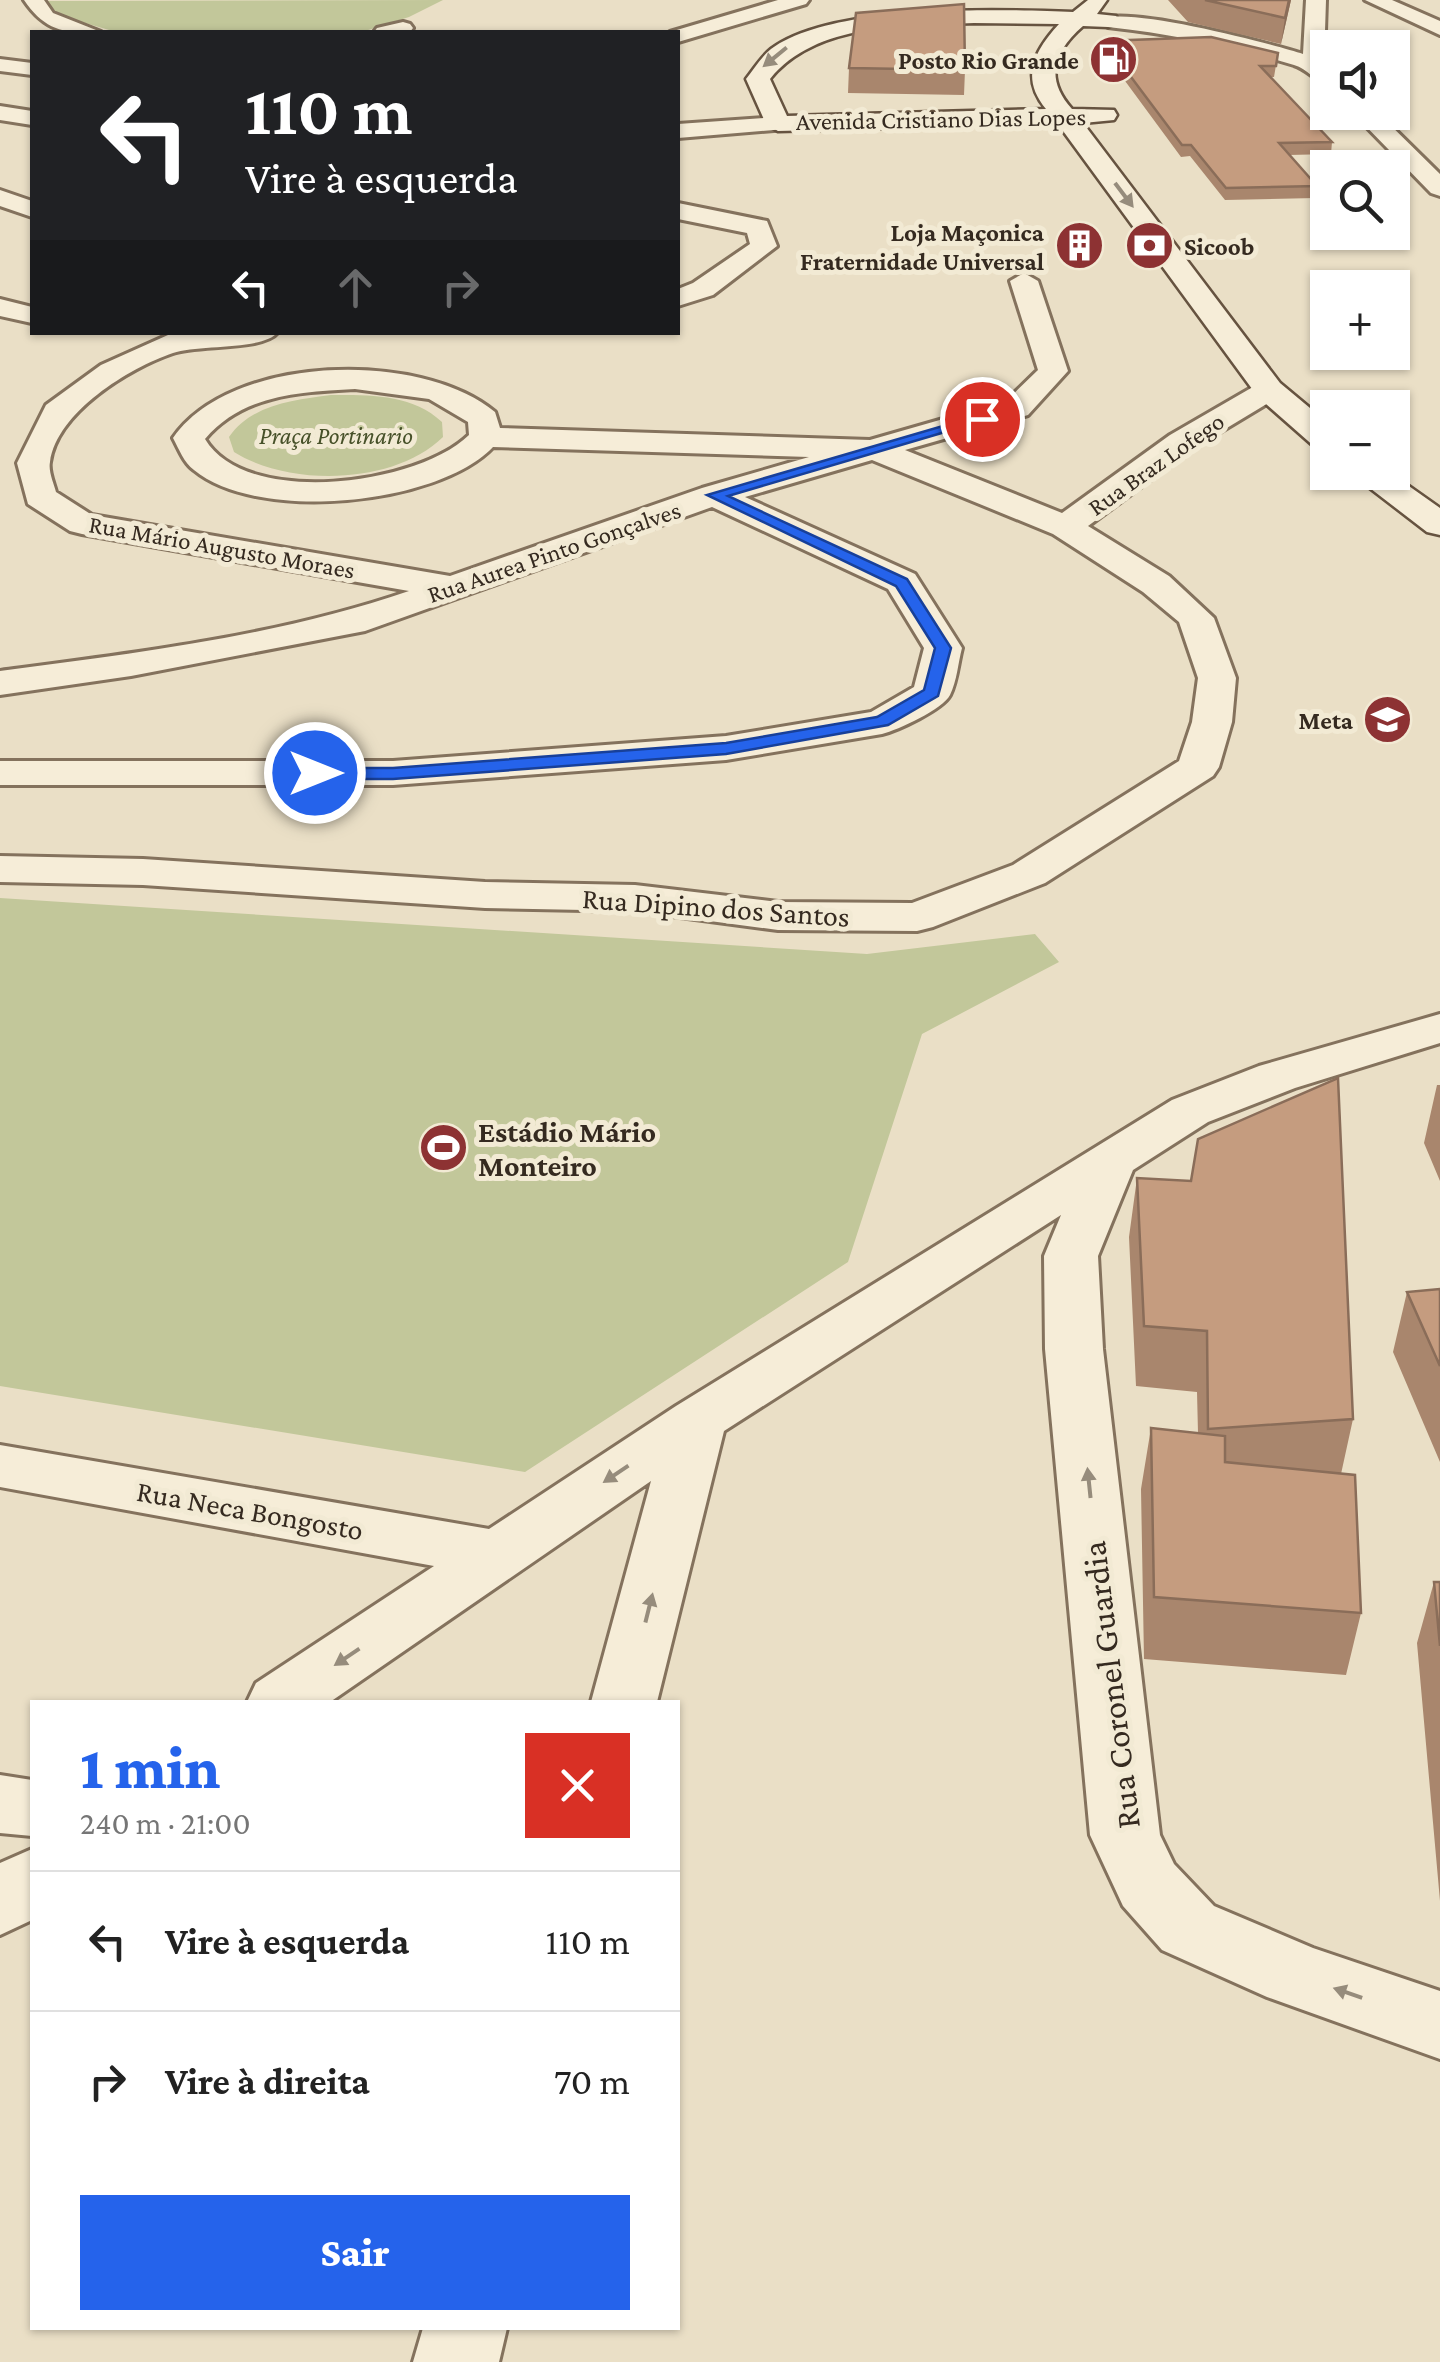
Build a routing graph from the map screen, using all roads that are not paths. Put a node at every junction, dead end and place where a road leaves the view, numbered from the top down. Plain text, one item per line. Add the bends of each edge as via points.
1 (34, 0) edge
2 (799, 0) edge
3 (1132, 0) edge
4 (1316, 0) edge
5 (1375, 0) edge
6 (1104, 11) edge
7 (1077, 19) junction
8 (85, 30) edge
9 (1318, 30) edge
10 (1440, 30) edge
11 (680, 35) edge
12 (1090, 44) dead end
13 (0, 66) edge
14 (1310, 67) edge
15 (30, 69) edge
16 (0, 113) edge
17 (1104, 114) dead end
18 (1066, 117) junction
19 (30, 118) edge
20 (778, 124) junction
21 (680, 130) edge
22 (1381, 130) edge
23 (1440, 188) edge
24 (0, 198) edge
25 (30, 208) edge
26 (680, 211) edge
27 (1024, 281) dead end
28 (680, 297) edge
29 (0, 308) edge
30 (30, 314) edge
31 (128, 335) edge
32 (240, 335) edge
33 (168, 344) junction
34 (1269, 390) junction
35 (1310, 425) edge
36 (484, 436) junction
37 (877, 450) junction
38 (1410, 465) edge
39 (1440, 484) edge
40 (1392, 490) edge
41 (714, 495) junction
42 (1440, 524) edge
43 (1066, 528) junction
44 (452, 588) junction
45 (0, 683) edge
46 (0, 774) edge
47 (0, 869) edge
48 (1440, 1028) edge
49 (1110, 1162) junction
50 (697, 1420) junction
51 (0, 1466) edge
52 (500, 1554) junction
53 (283, 1700) edge
54 (625, 1700) edge
55 (0, 1804) edge
56 (30, 1808) edge
57 (1440, 2025) edge
58 (464, 2330) edge
59 (456, 2362) edge

1 - 8 street via 46,17
2 - 11 street
3 - 6 main road
4 - 9 street
5 - 10 street
6 - 7 main road
6 - 12 main road
6 - 14 street via 1246,43
7 - 18 main road via 1057,34 1044,62 1045,98
7 -> 20 main road via 890,22 806,39 772,56 758,78
13 - 15 street
16 - 19 street
17 - 18 main road, Avenida Cristiano Dias Lopes
18 - 20 main road, Avenida Cristiano Dias Lopes
18 -> 34 main road
20 - 21 street
22 - 23 street
24 - 25 street
26 - 28 street via 758,227 764,246
27 - 37 street, Rua Aurea Pinto Gonçalves via 1053,372 1017,408
29 - 30 street
31 - 33 street
32 - 33 street
33 - 44 street, Rua Mário Augusto Moraes via 112,371 57,412 33,462 26,499 82,524
34 - 35 main road
34 - 43 street, Rua Braz Lofego via 1181,442
36 - 36 street via 484,418 440,390 356,380 309,383 228,404 201,420 189,438 193,456 248,484 346,490 396,483 454,463
36 - 37 street
37 - 41 street, Rua Aurea Pinto Gonçalves
37 - 43 street, Rua Braz Lofego
38 - 39 main road
40 - 42 main road
41 - 44 street, Rua Aurea Pinto Gonçalves
41 - 46 street via 902,582 943,648 932,693 882,722 726,748 393,773
43 - 47 street, Rua Dipino dos Santos via 1156,584 1196,618 1217,678 1198,768 1029,874 918,917 778,916 635,898
44 - 45 street, Rua Aurea Pinto Gonçalves via 352,623
48 - 49 street via 1277,1076 1190,1111
49 - 50 street
57 -> 49 street, Rua Coronel Guardia via 1293,1974 1188,1928 1148,1885 1124,1835 1074,1349 1071,1256
50 -> 52 street
54 -> 50 street
51 - 52 street, Rua Neca Bongosto
52 -> 53 street
55 - 56 street
58 - 59 street

